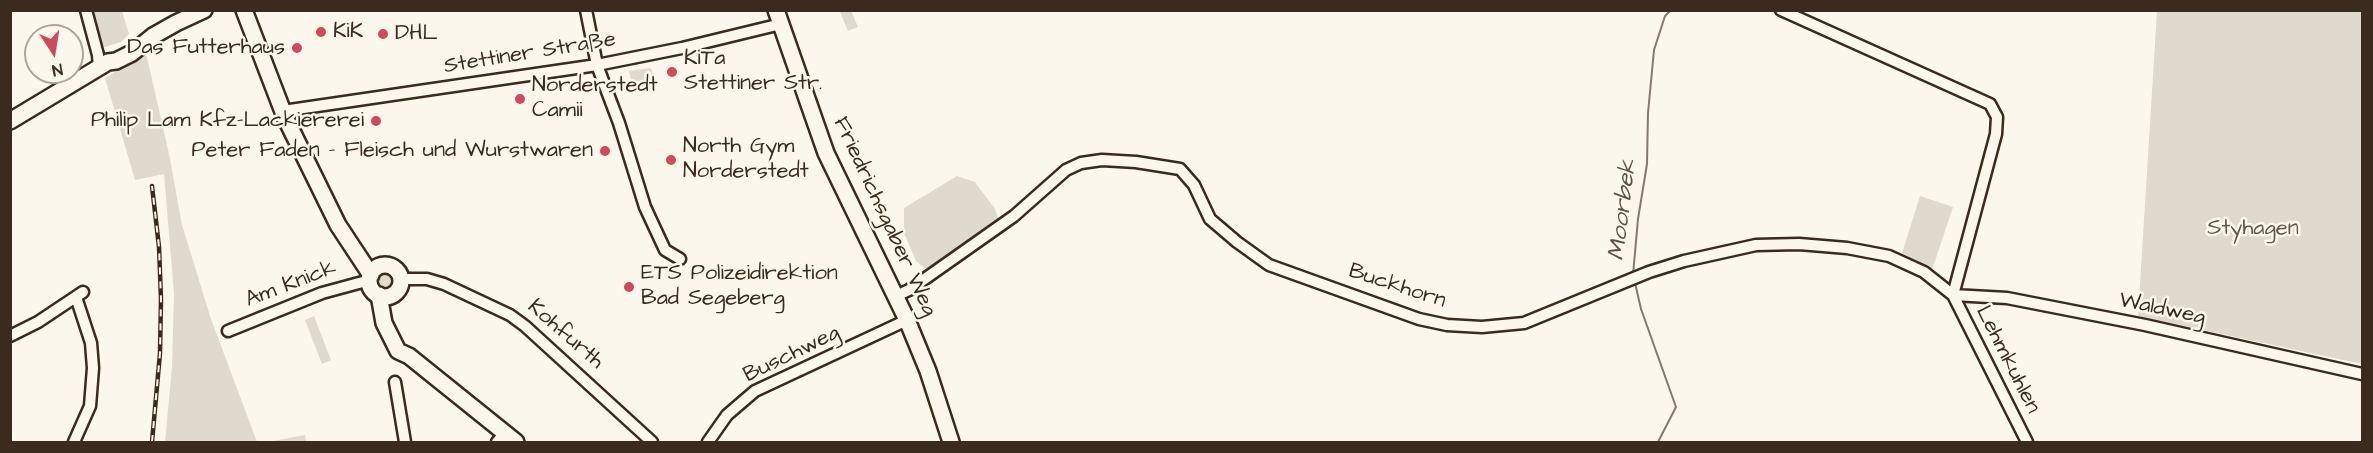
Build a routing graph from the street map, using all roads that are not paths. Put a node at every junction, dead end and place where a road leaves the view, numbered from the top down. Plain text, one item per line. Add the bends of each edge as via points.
1 (86, 10) edge
2 (204, 10) edge
3 (244, 10) edge
4 (586, 10) edge
5 (1781, 10) edge
6 (189, 14) edge
7 (779, 17) edge
8 (104, 65) junction
9 (597, 65) junction
10 (283, 111) junction
11 (10, 121) edge
12 (680, 259) dead end
13 (373, 274) junction
14 (400, 279) junction
15 (1953, 295) junction
16 (383, 296) junction
17 (896, 296) junction
18 (908, 320) junction
19 (228, 331) dead end
20 (10, 336) edge
21 (2362, 374) edge
22 (395, 382) dead end
23 (506, 439) edge
24 (74, 442) edge
25 (405, 442) edge
26 (652, 442) edge
27 (708, 442) edge
28 (951, 442) edge
29 (2027, 442) edge

1 - 8 street
2 - 6 street
3 - 10 street, Kohfurth
4 - 9 street
5 - 15 street via 1990,104 1997,117 1996,134
6 - 8 street via 132,53
7 - 9 street, Stettiner Straße via 682,48
7 - 17 street, Friedrichsgaber Weg via 826,153
8 - 11 street
9 - 10 street, Stettiner Straße
9 - 12 street via 645,207 665,250
10 - 13 street, Kohfurth via 338,225 357,252 367,256
13 - 14 street, Kohfurth via 388,266 394,268
13 - 16 street, Kohfurth via 372,289
13 - 19 street, Am Knick
14 - 16 street via 397,291
14 - 26 street, Kohfurth via 427,279 444,284 510,315
15 - 17 street, Buckhorn via 1924,272 1890,256 1799,244 1746,248 1684,261 1524,323 1482,327 1430,322 1269,265 1210,219 1194,185 1180,169 1102,160 1066,170 1014,216
15 - 21 street, Waldweg via 2007,298
15 - 29 street, Lehmkuhlen
16 - 23 street via 384,323 398,351 409,356
17 - 18 street, Friedrichsgaber Weg
18 - 27 street, Buschweg via 755,390 727,415
18 - 28 street, Friedrichsgaber Weg
20 - 24 street via 79,294 93,368 90,406
22 - 25 street

